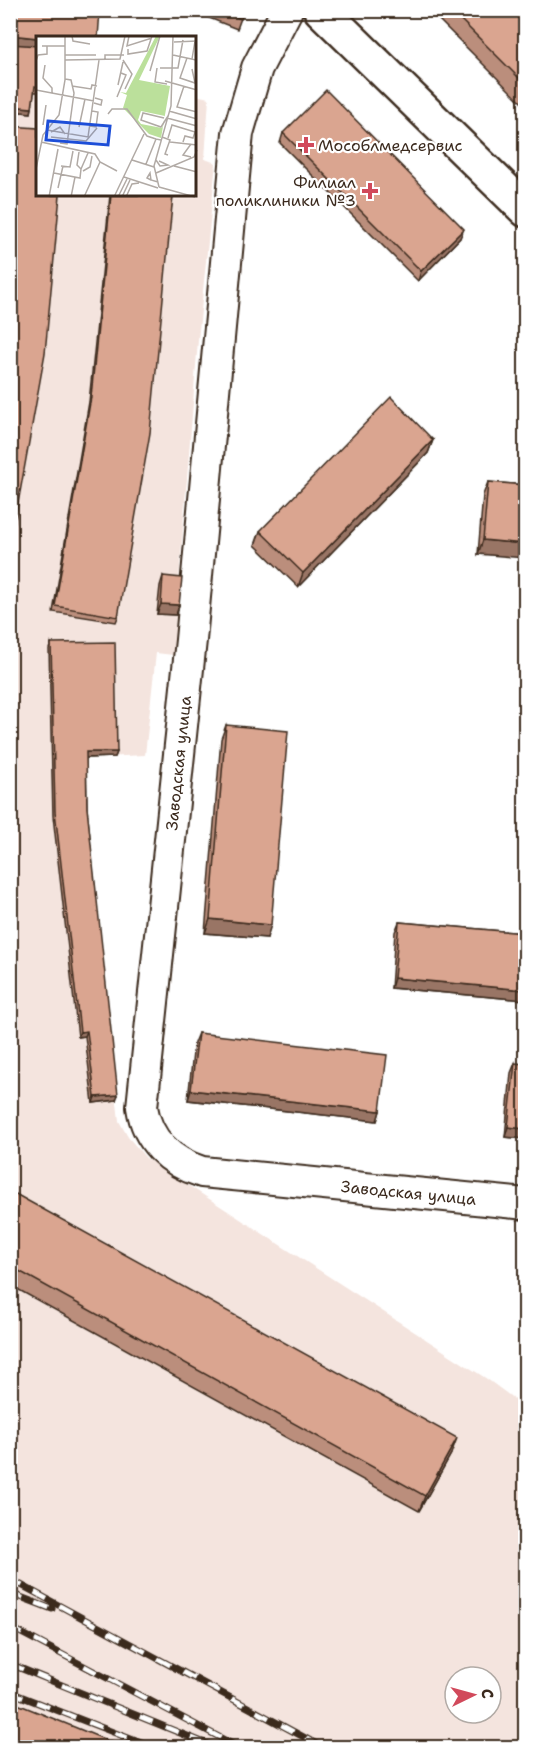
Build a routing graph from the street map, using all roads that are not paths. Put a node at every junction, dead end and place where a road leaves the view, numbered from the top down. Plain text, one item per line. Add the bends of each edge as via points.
1 (287, 10) edge
2 (329, 13) edge
3 (525, 210) edge
4 (525, 1204) edge

1 - 4 street, Заводская улица via 257,68 238,133 142,1107 144,1121 150,1135 173,1159 202,1172
2 - 3 main road

